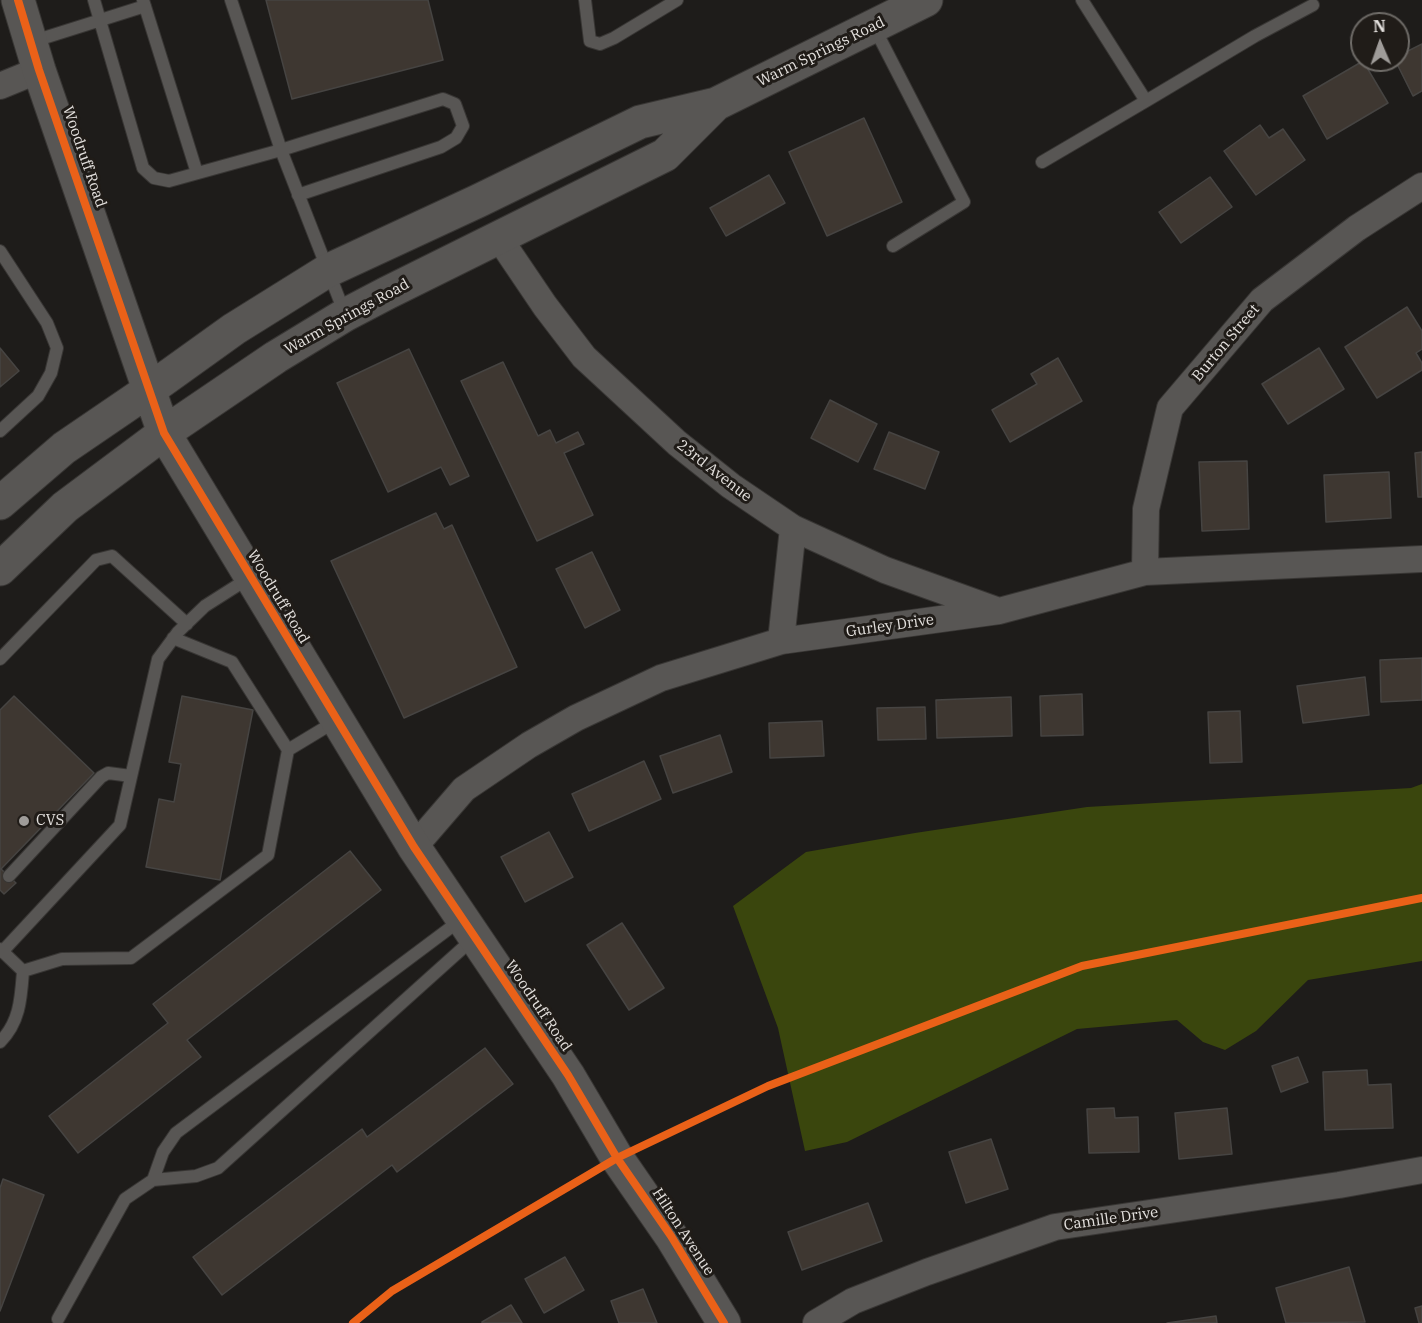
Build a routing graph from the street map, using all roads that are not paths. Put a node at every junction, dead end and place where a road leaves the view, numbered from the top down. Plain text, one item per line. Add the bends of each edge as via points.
1 (18, 0) edge
2 (94, 0) edge
3 (231, 0) edge
4 (585, 0) edge
5 (677, 0) edge
6 (926, 0) edge
7 (1082, 0) edge
8 (144, 3) edge
9 (1313, 5) dead end
10 (99, 19) junction
11 (874, 26) junction
12 (35, 56) junction
13 (0, 86) edge
14 (1146, 101) junction
15 (716, 104) junction
16 (280, 150) junction
17 (1042, 162) dead end
18 (197, 173) junction
19 (1422, 186) edge
20 (298, 195) junction
21 (499, 238) junction
22 (893, 246) dead end
23 (0, 253) edge
24 (327, 271) junction
25 (345, 315) junction
26 (149, 390) junction
27 (0, 431) edge
28 (164, 434) junction
29 (0, 503) edge
30 (793, 528) junction
31 (1422, 559) edge
32 (0, 569) edge
33 (1145, 572) junction
34 (250, 577) junction
35 (999, 611) junction
36 (186, 624) junction
37 (173, 639) junction
38 (781, 641) junction
39 (0, 659) edge
40 (337, 720) junction
41 (288, 750) junction
42 (131, 776) junction
43 (414, 847) junction
44 (9, 876) dead end
45 (469, 928) junction
46 (1, 951) edge
47 (23, 971) junction
48 (0, 1042) edge
49 (617, 1158) joint
50 (1422, 1170) edge
51 (153, 1180) junction
52 (58, 1318) dead end
53 (724, 1323) edge
54 (816, 1323) edge

1 - 12 main road, Woodruff Road
2 - 10 lane
3 - 16 lane
4 - 5 lane via 590,40 600,44
6 - 11 main road, Warm Springs Road
7 - 14 lane
8 - 10 lane
8 - 18 lane
9 - 14 lane
10 - 12 lane
10 - 18 lane via 143,168 154,178 169,181
11 - 15 main road, Warm Springs Road
11 - 22 lane via 964,202
12 - 13 street
12 - 26 main road, Woodruff Road
14 - 17 lane
15 - 21 main road, Warm Springs Road via 665,155
15 - 24 main road, Warm Springs Road via 640,122
16 - 18 lane
16 - 20 lane
16 - 20 lane via 442,99 455,104 464,126 456,138 441,147
19 - 33 street, Burton Street via 1357,228 1262,300 1170,408 1146,509
20 - 24 lane
21 - 25 main road, Warm Springs Road
21 - 30 street, 23rd Avenue via 584,357 677,443
23 - 27 lane via 47,323 57,348 51,373 38,396
24 - 25 lane
24 - 26 main road, Warm Springs Road via 234,329
25 - 28 main road, Warm Springs Road
26 - 28 main road, Woodruff Road
26 - 29 main road, Warm Springs Road via 64,448
28 - 32 main road, Warm Springs Road via 65,507
28 - 34 main road, Woodruff Road
30 - 35 street, 23rd Avenue via 885,570
30 - 38 street
31 - 33 street, Gurley Drive
33 - 35 street, Gurley Drive
34 - 36 lane via 205,606
34 - 40 main road, Woodruff Road
35 - 38 street, Gurley Drive
36 - 37 lane
36 - 39 lane via 112,556 96,560
37 - 41 lane via 232,662
37 - 42 lane via 158,659
38 - 43 street, Gurley Drive via 661,678 576,718 464,789
40 - 41 lane
40 - 43 main road, Woodruff Road
41 - 47 lane via 268,855 131,958 62,959
42 - 44 lane via 100,777
42 - 46 lane via 120,825
43 - 45 main road, Woodruff Road
45 - 49 main road, Woodruff Road via 568,1075
45 - 51 lane via 176,1133 163,1152
45 - 51 lane via 218,1168 196,1176
46 - 47 lane
47 - 48 lane via 20,1006 9,1032
49 - 53 main road, Hilton Avenue
50 - 54 street, Camille Drive via 1055,1227 853,1300
51 - 52 lane via 125,1200

